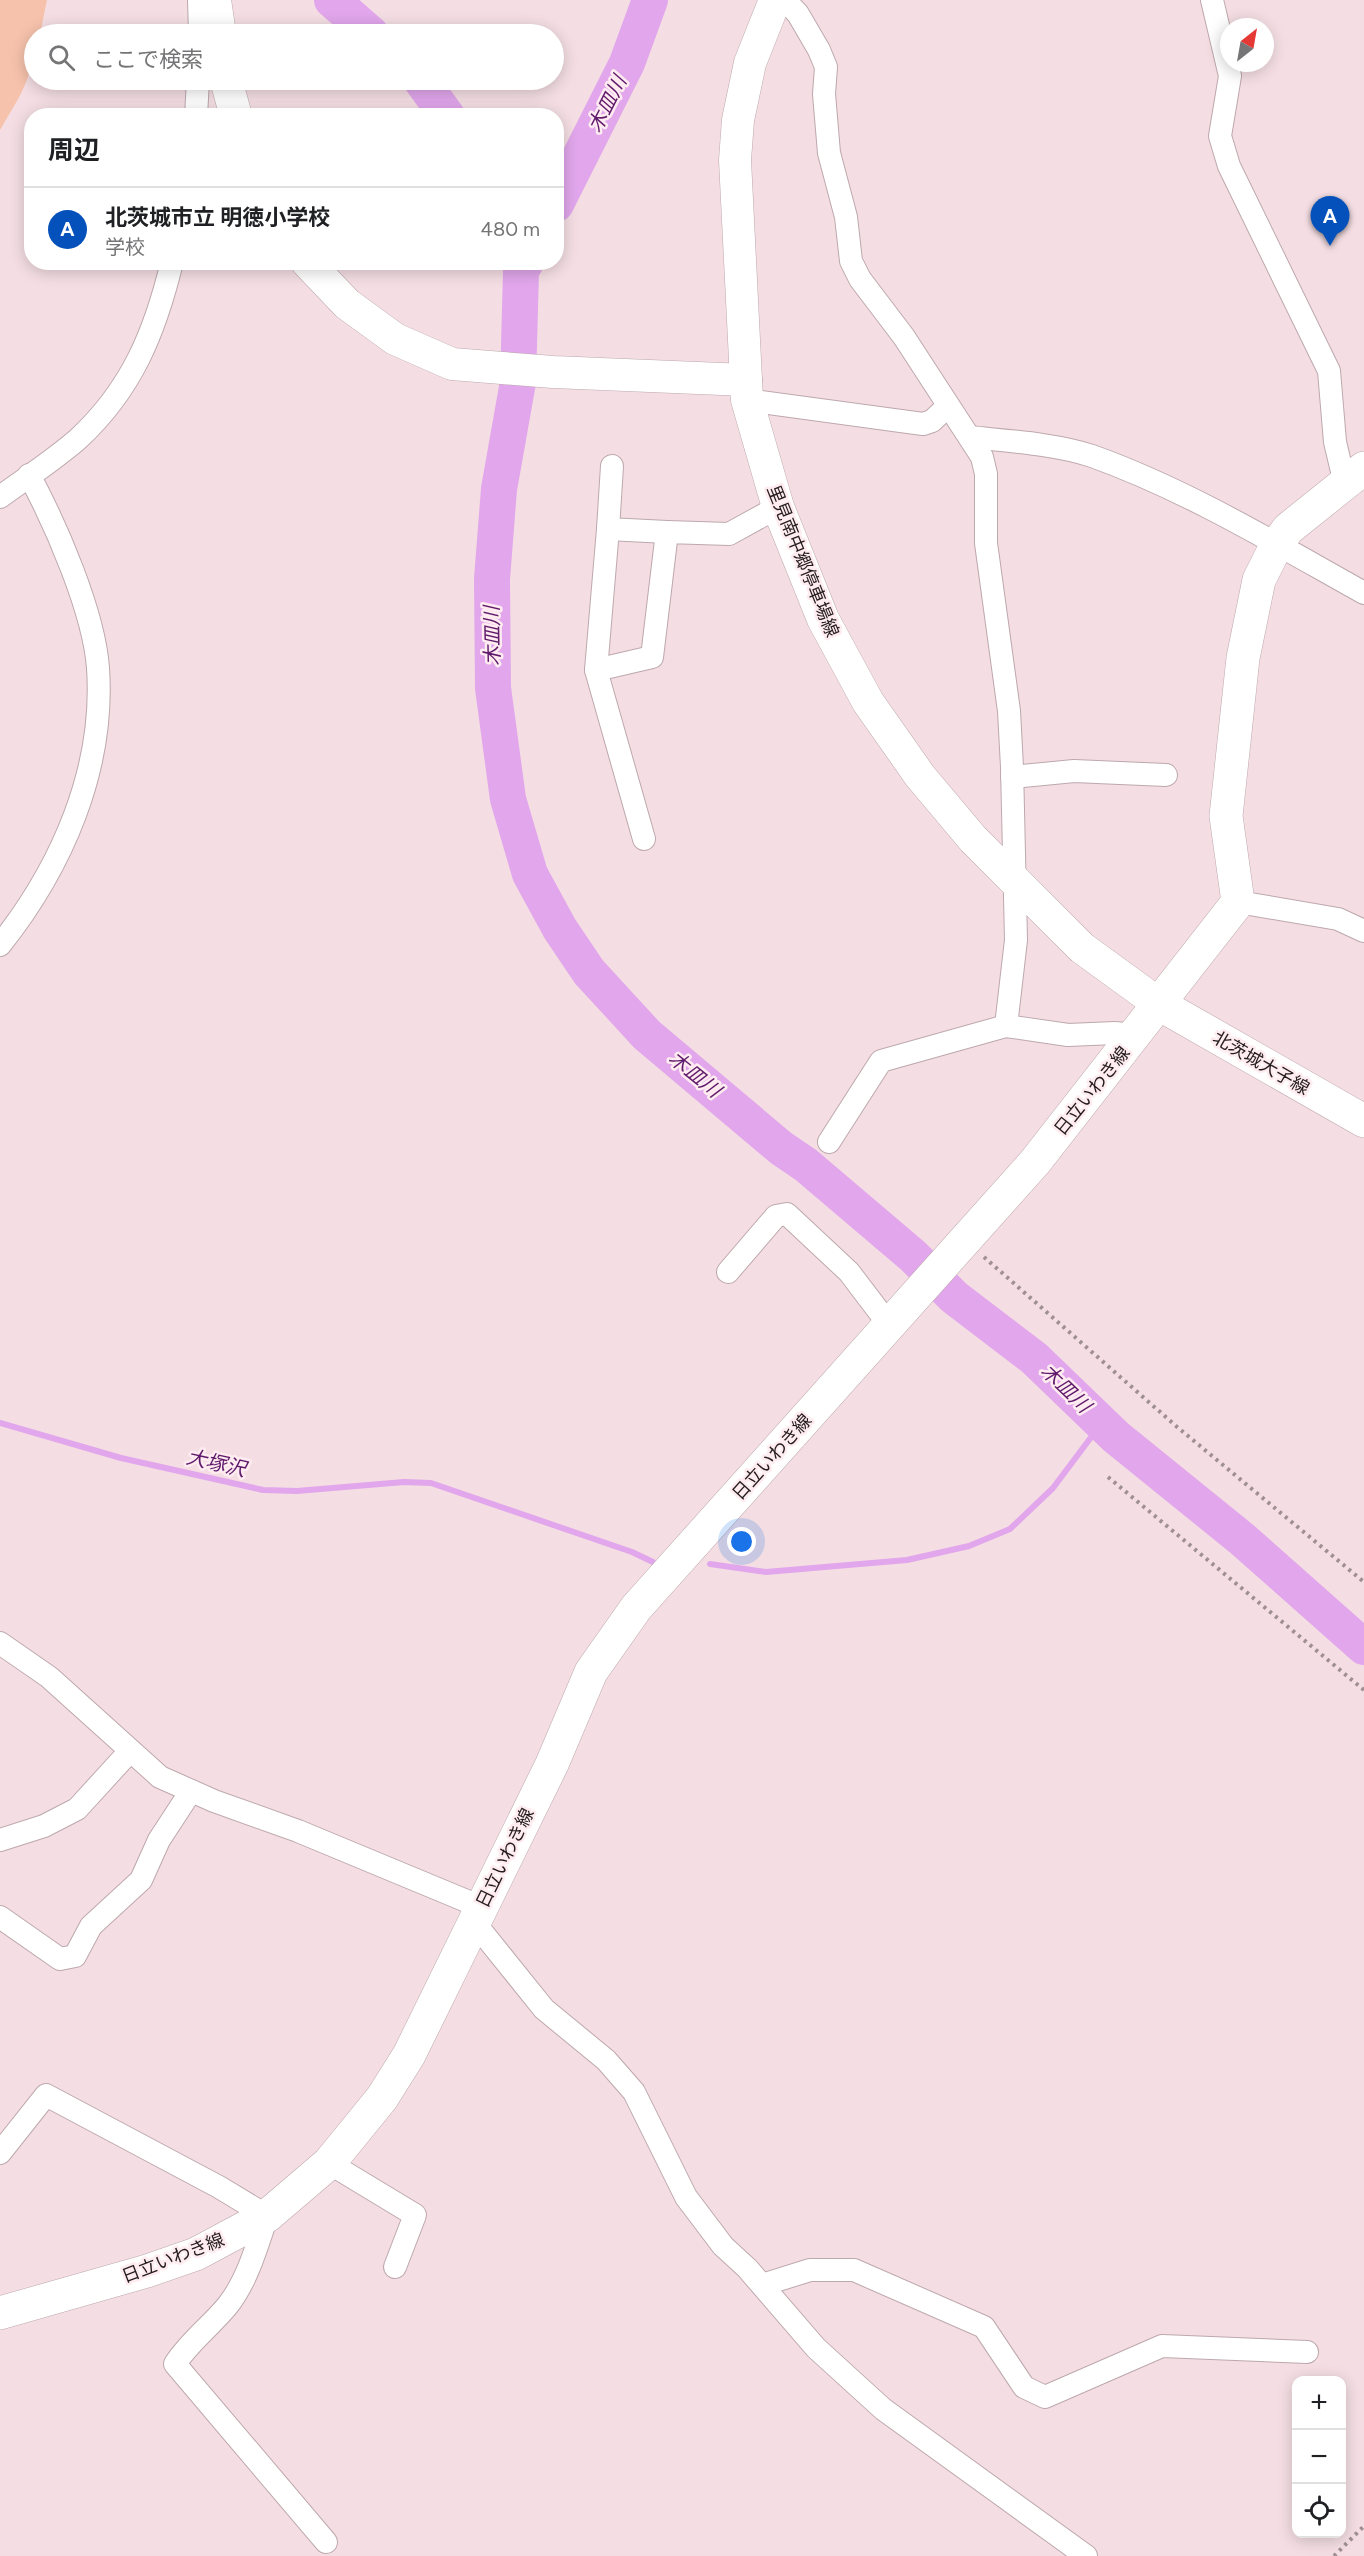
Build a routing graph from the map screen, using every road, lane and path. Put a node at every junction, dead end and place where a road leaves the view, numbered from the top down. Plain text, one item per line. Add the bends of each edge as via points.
1 (199, 0) edge
2 (215, 0) edge
3 (775, 0) edge
4 (785, 0) edge
5 (1212, 0) edge
6 (200, 24) edge
7 (219, 24) edge
8 (197, 90) edge
9 (229, 90) edge
10 (196, 108) edge
11 (234, 108) edge
12 (170, 270) edge
13 (315, 270) edge
14 (746, 390) junction
15 (948, 406) junction
16 (970, 437) junction
17 (612, 466) dead end
18 (29, 476) junction
19 (1354, 476) edge
20 (0, 497) edge
21 (778, 507) junction
22 (608, 529) junction
23 (667, 532) junction
24 (1277, 544) junction
25 (1364, 593) edge
26 (596, 670) junction
27 (1166, 775) dead end
28 (1012, 777) junction
29 (644, 839) dead end
30 (1014, 881) junction
31 (1238, 902) junction
32 (1364, 931) edge
33 (0, 945) edge
34 (1159, 1004) junction
35 (1006, 1026) junction
36 (1137, 1035) junction
37 (1364, 1121) edge
38 (829, 1142) dead end
39 (960, 1246) junction
40 (728, 1272) dead end
41 (898, 1317) junction
42 (1108, 1477) dead end
43 (1364, 1582) edge
44 (0, 1643) edge
45 (1364, 1690) edge
46 (130, 1751) junction
47 (191, 1791) junction
48 (0, 1840) edge
49 (477, 1915) junction
50 (0, 1917) edge
51 (0, 2153) edge
52 (329, 2163) junction
53 (267, 2217) junction
54 (395, 2268) dead end
55 (762, 2285) junction
56 (0, 2313) edge
57 (1307, 2352) dead end
58 (1364, 2526) edge
59 (326, 2542) dead end
60 (1086, 2556) edge
61 (1334, 2556) edge

1 - 6 street
2 - 7 main road
3 - 14 main road, 里見南中郷停車場線 via 750,63 735,144
4 - 15 street via 798,14 826,67 829,153 846,217 851,261
5 - 19 street via 1230,76 1220,136 1228,166 1329,371 1335,442
8 - 10 street
9 - 11 main road
12 - 18 street via 160,313 146,348 117,395 78,438
13 - 14 main road via 347,304 395,339 452,364
14 - 15 street via 923,424
14 - 21 main road, 里見南中郷停車場線
15 - 16 street
16 - 24 street via 1090,455 1176,492
16 - 28 street via 982,457 986,474 986,543 1009,711
17 - 22 street
18 - 20 street
18 - 33 street via 55,524 87,617 98,667 96,734 88,777 61,851 18,923
19 - 24 main road via 1288,529
21 - 23 street via 729,534
21 - 30 main road, 里見南中郷停車場線 via 823,619 868,702 920,776
22 - 23 street
22 - 26 street
23 - 26 street via 652,657
24 - 25 street
24 - 31 main road via 1259,580 1242,658 1226,816
26 - 29 street
27 - 28 street via 1074,771
28 - 30 street
30 - 34 main road, 里見南中郷停車場線 via 1082,948
30 - 35 street via 1016,940
31 - 32 street via 1338,919
31 - 34 main road, 日立いわき線
34 - 36 main road, 日立いわき線
34 - 37 main road, 北茨城大子線
35 - 36 street via 1068,1035
35 - 38 street via 881,1060
36 - 39 main road, 日立いわき線 via 1035,1162
39 - 41 main road, 日立いわき線
39 - 43 path
40 - 41 street via 776,1216 787,1214
41 - 49 main road, 日立いわき線 via 612,1639 591,1672 552,1764
42 - 45 path
44 - 46 street via 49,1677
46 - 47 street via 160,1777
46 - 48 street via 77,1809 44,1826
47 - 49 street via 298,1831
47 - 50 street via 159,1840 141,1880 91,1926 75,1956 60,1959
49 - 52 main road, 日立いわき線 via 395,2078
49 - 55 street via 544,2009 606,2060 634,2092 686,2197 723,2246
51 - 53 street via 46,2095 219,2187
52 - 53 main road, 日立いわき線
52 - 54 street via 415,2216
53 - 56 main road, 日立いわき線 via 186,2257
53 - 59 street via 255,2254 228,2304 175,2364
55 - 57 street via 810,2270 855,2270 984,2326 1024,2387 1045,2397 1162,2346
55 - 60 street via 816,2348 876,2403
58 - 61 path

